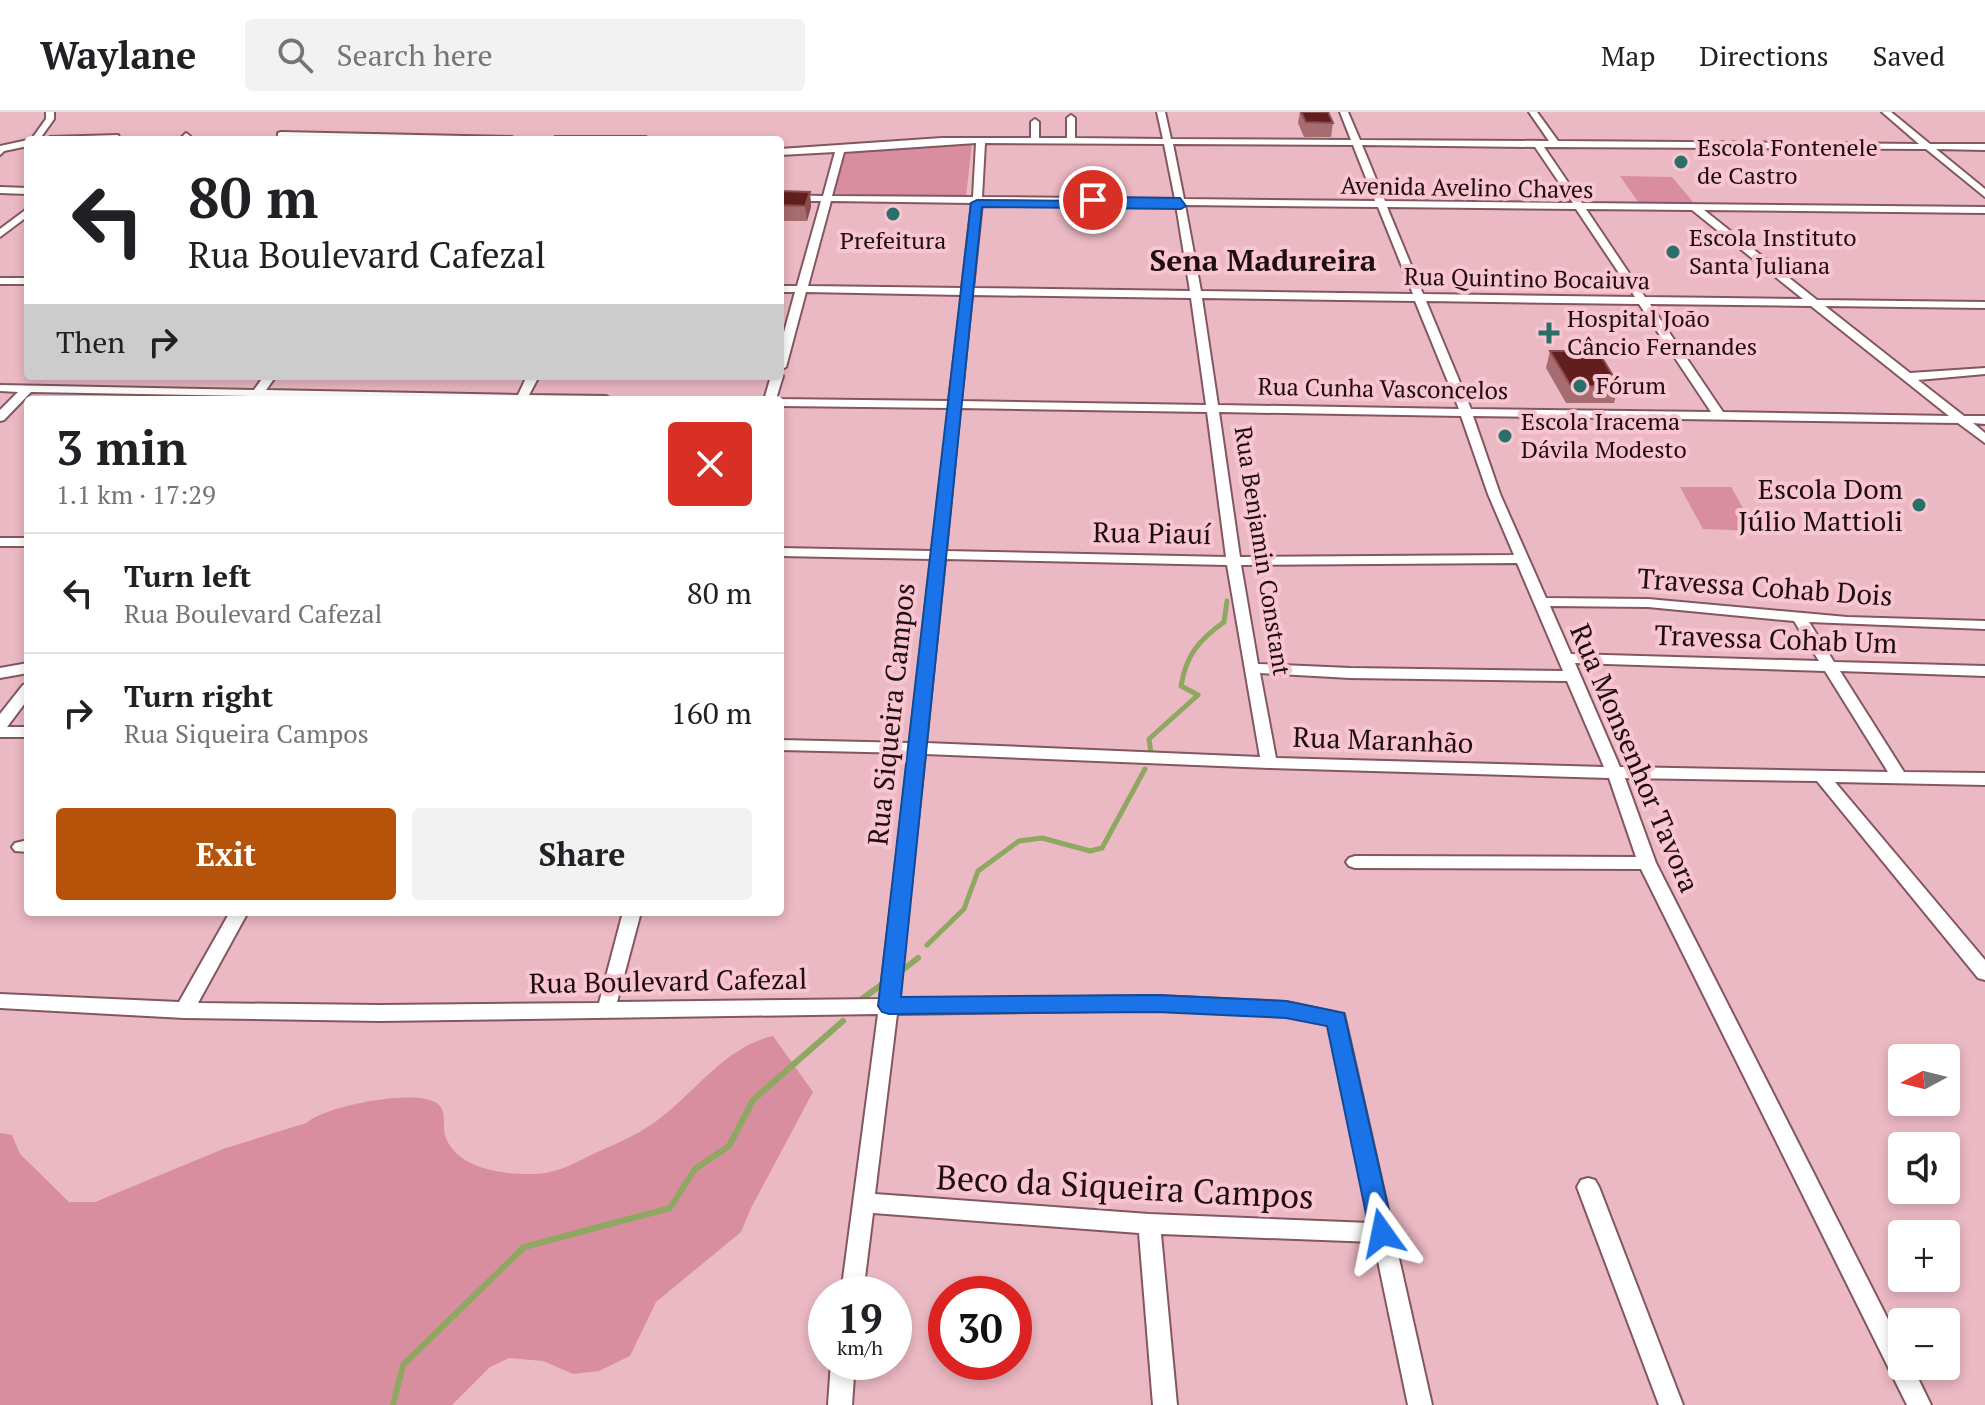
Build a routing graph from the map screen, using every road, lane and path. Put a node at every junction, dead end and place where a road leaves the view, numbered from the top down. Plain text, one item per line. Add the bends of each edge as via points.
1 (50, 112) edge
2 (1161, 112) edge
3 (1344, 112) edge
4 (1533, 112) edge
5 (1886, 112) edge
6 (1071, 118) dead end
7 (1035, 122) dead end
8 (281, 135) dead end
9 (38, 136) edge
10 (300, 136) edge
11 (1035, 139) junction
12 (1071, 139) junction
13 (981, 140) junction
14 (1166, 141) junction
15 (1356, 142) junction
16 (24, 144) edge
17 (1538, 144) junction
18 (1555, 144) junction
19 (1929, 146) junction
20 (1985, 147) edge
21 (0, 150) edge
22 (840, 151) junction
23 (784, 152) edge
24 (0, 190) edge
25 (24, 191) edge
26 (1985, 194) edge
27 (784, 198) edge
28 (827, 198) junction
29 (976, 201) junction
30 (1180, 203) junction
31 (1382, 205) junction
32 (1580, 207) junction
33 (1696, 209) junction
34 (1985, 212) edge
35 (24, 214) edge
36 (0, 234) edge
37 (0, 281) edge
38 (24, 281) edge
39 (784, 289) edge
40 (804, 289) junction
41 (967, 291) junction
42 (1195, 295) junction
43 (1421, 298) junction
44 (1643, 299) junction
45 (1816, 303) junction
46 (1985, 305) edge
47 (784, 354) edge
48 (1985, 371) edge
49 (1908, 377) junction
50 (267, 380) edge
51 (0, 388) edge
52 (28, 389) junction
53 (226, 396) edge
54 (255, 396) edge
55 (784, 402) edge
56 (953, 405) junction
57 (1214, 408) junction
58 (1466, 412) junction
59 (1719, 416) junction
60 (0, 417) edge
61 (1961, 420) junction
62 (1985, 420) edge
63 (1985, 439) edge
64 (0, 542) edge
65 (24, 542) edge
66 (784, 552) edge
67 (939, 553) junction
68 (1523, 559) junction
69 (1234, 561) junction
70 (1541, 602) junction
71 (1799, 617) junction
72 (1985, 625) edge
73 (1566, 658) junction
74 (1253, 668) junction
75 (1831, 668) junction
76 (24, 669) edge
77 (1985, 671) edge
78 (0, 673) edge
79 (1574, 676) junction
80 (24, 693) edge
81 (0, 725) edge
82 (0, 732) edge
83 (24, 732) edge
84 (784, 745) edge
85 (917, 747) junction
86 (1269, 763) junction
87 (1615, 773) junction
88 (1822, 777) junction
89 (1899, 777) junction
90 (1985, 779) edge
91 (1355, 862) dead end
92 (1647, 863) junction
93 (237, 916) edge
94 (631, 916) edge
95 (1985, 973) edge
96 (0, 1001) edge
97 (889, 1006) junction
98 (184, 1010) junction
99 (606, 1010) junction
100 (1588, 1187) dead end
101 (864, 1203) junction
102 (1149, 1224) junction
103 (1382, 1233) junction
104 (854, 1276) edge
105 (842, 1380) edge
106 (840, 1405) edge
107 (1165, 1405) edge
108 (1420, 1405) edge
109 (1671, 1405) edge
110 (1919, 1405) edge

1 - 9 street
2 - 14 street, Rua Benjamin Constant
3 - 15 street, Rua Monsenhor Tavora
4 - 18 street
5 - 19 street
6 - 12 street
7 - 11 street
8 - 10 street
11 - 12 street
11 - 13 street
12 - 14 street
13 - 22 street
13 - 29 street, Rua Siqueira Campos
14 - 15 street
14 - 30 street, Rua Benjamin Constant
15 - 17 street
15 - 31 street, Rua Monsenhor Tavora
16 - 21 street
17 - 18 street
17 - 32 street
18 - 19 street
19 - 20 street
19 - 26 street
22 - 23 street
22 - 28 street
24 - 25 street
27 - 28 street, Avenida Avelino Chaves
28 - 29 street, Avenida Avelino Chaves
28 - 40 street
29 - 30 street, Avenida Avelino Chaves
29 - 41 street, Rua Siqueira Campos
30 - 31 street, Avenida Avelino Chaves
30 - 42 street, Rua Benjamin Constant
31 - 32 street, Avenida Avelino Chaves
31 - 43 street, Rua Monsenhor Tavora
32 - 33 street, Avenida Avelino Chaves
32 - 44 street
33 - 34 street, Avenida Avelino Chaves
33 - 45 street
35 - 36 street
37 - 38 street
39 - 40 street, Rua Quintino Bocaiuva
40 - 41 street, Rua Quintino Bocaiuva
40 - 47 street
41 - 42 street, Rua Quintino Bocaiuva
41 - 56 street, Rua Siqueira Campos
42 - 43 street, Rua Quintino Bocaiuva
42 - 57 street, Rua Benjamin Constant
43 - 44 street, Rua Quintino Bocaiuva
43 - 58 street, Rua Monsenhor Tavora
44 - 45 street, Rua Quintino Bocaiuva
44 - 59 street
45 - 46 street, Rua Quintino Bocaiuva
45 - 49 street
48 - 49 street
49 - 61 street
50 - 54 street
51 - 52 street
52 - 53 street
52 - 60 street
55 - 56 street, Rua Cunha Vasconcelos
56 - 57 street, Rua Cunha Vasconcelos
56 - 67 street, Rua Siqueira Campos
57 - 58 street, Rua Cunha Vasconcelos
57 - 69 street, Rua Benjamin Constant
58 - 59 street, Rua Cunha Vasconcelos
58 - 68 street, Rua Monsenhor Tavora
59 - 61 street, Rua Cunha Vasconcelos
61 - 62 street, Rua Cunha Vasconcelos
61 - 63 street
64 - 65 street
66 - 67 street, Rua Piauí
67 - 69 street, Rua Piauí
67 - 85 street, Rua Siqueira Campos
68 - 69 street, Rua Piauí
68 - 70 street, Rua Monsenhor Tavora
69 - 74 street, Rua Benjamin Constant
70 - 71 street, Travessa Cohab Dois via 1648,603
70 - 73 street, Rua Monsenhor Tavora
71 - 72 street, Travessa Cohab Dois
71 - 75 street
73 - 75 street, Travessa Cohab Um
73 - 79 street, Rua Monsenhor Tavora
74 - 79 street
74 - 86 street, Rua Benjamin Constant
75 - 77 street, Travessa Cohab Um
75 - 89 street
76 - 78 street
79 - 87 street, Rua Monsenhor Tavora
80 - 81 street
82 - 83 street
84 - 85 street, Rua Maranhão
85 - 86 street, Rua Maranhão
85 - 97 street, Rua Siqueira Campos
86 - 87 street, Rua Maranhão
87 - 88 street, Rua Maranhão
87 - 92 street, Rua Monsenhor Tavora
88 - 89 street, Rua Maranhão
88 - 95 street
89 - 90 street, Rua Maranhão
91 - 92 street
92 - 110 street, Rua Monsenhor Tavora
93 - 98 street
94 - 99 street
96 - 98 street, Rua Boulevard Cafezal
97 - 99 street, Rua Boulevard Cafezal
97 - 101 street, Rua Siqueira Campos
97 - 103 street, Rua Boulevard Cafezal via 1157,1003 1286,1009 1337,1019
98 - 99 street, Rua Boulevard Cafezal
100 - 109 street
101 - 102 street, Beco da Siqueira Campos
101 - 104 street, Rua Siqueira Campos
102 - 103 street, Beco da Siqueira Campos
102 - 107 street
103 - 108 street
105 - 106 street

